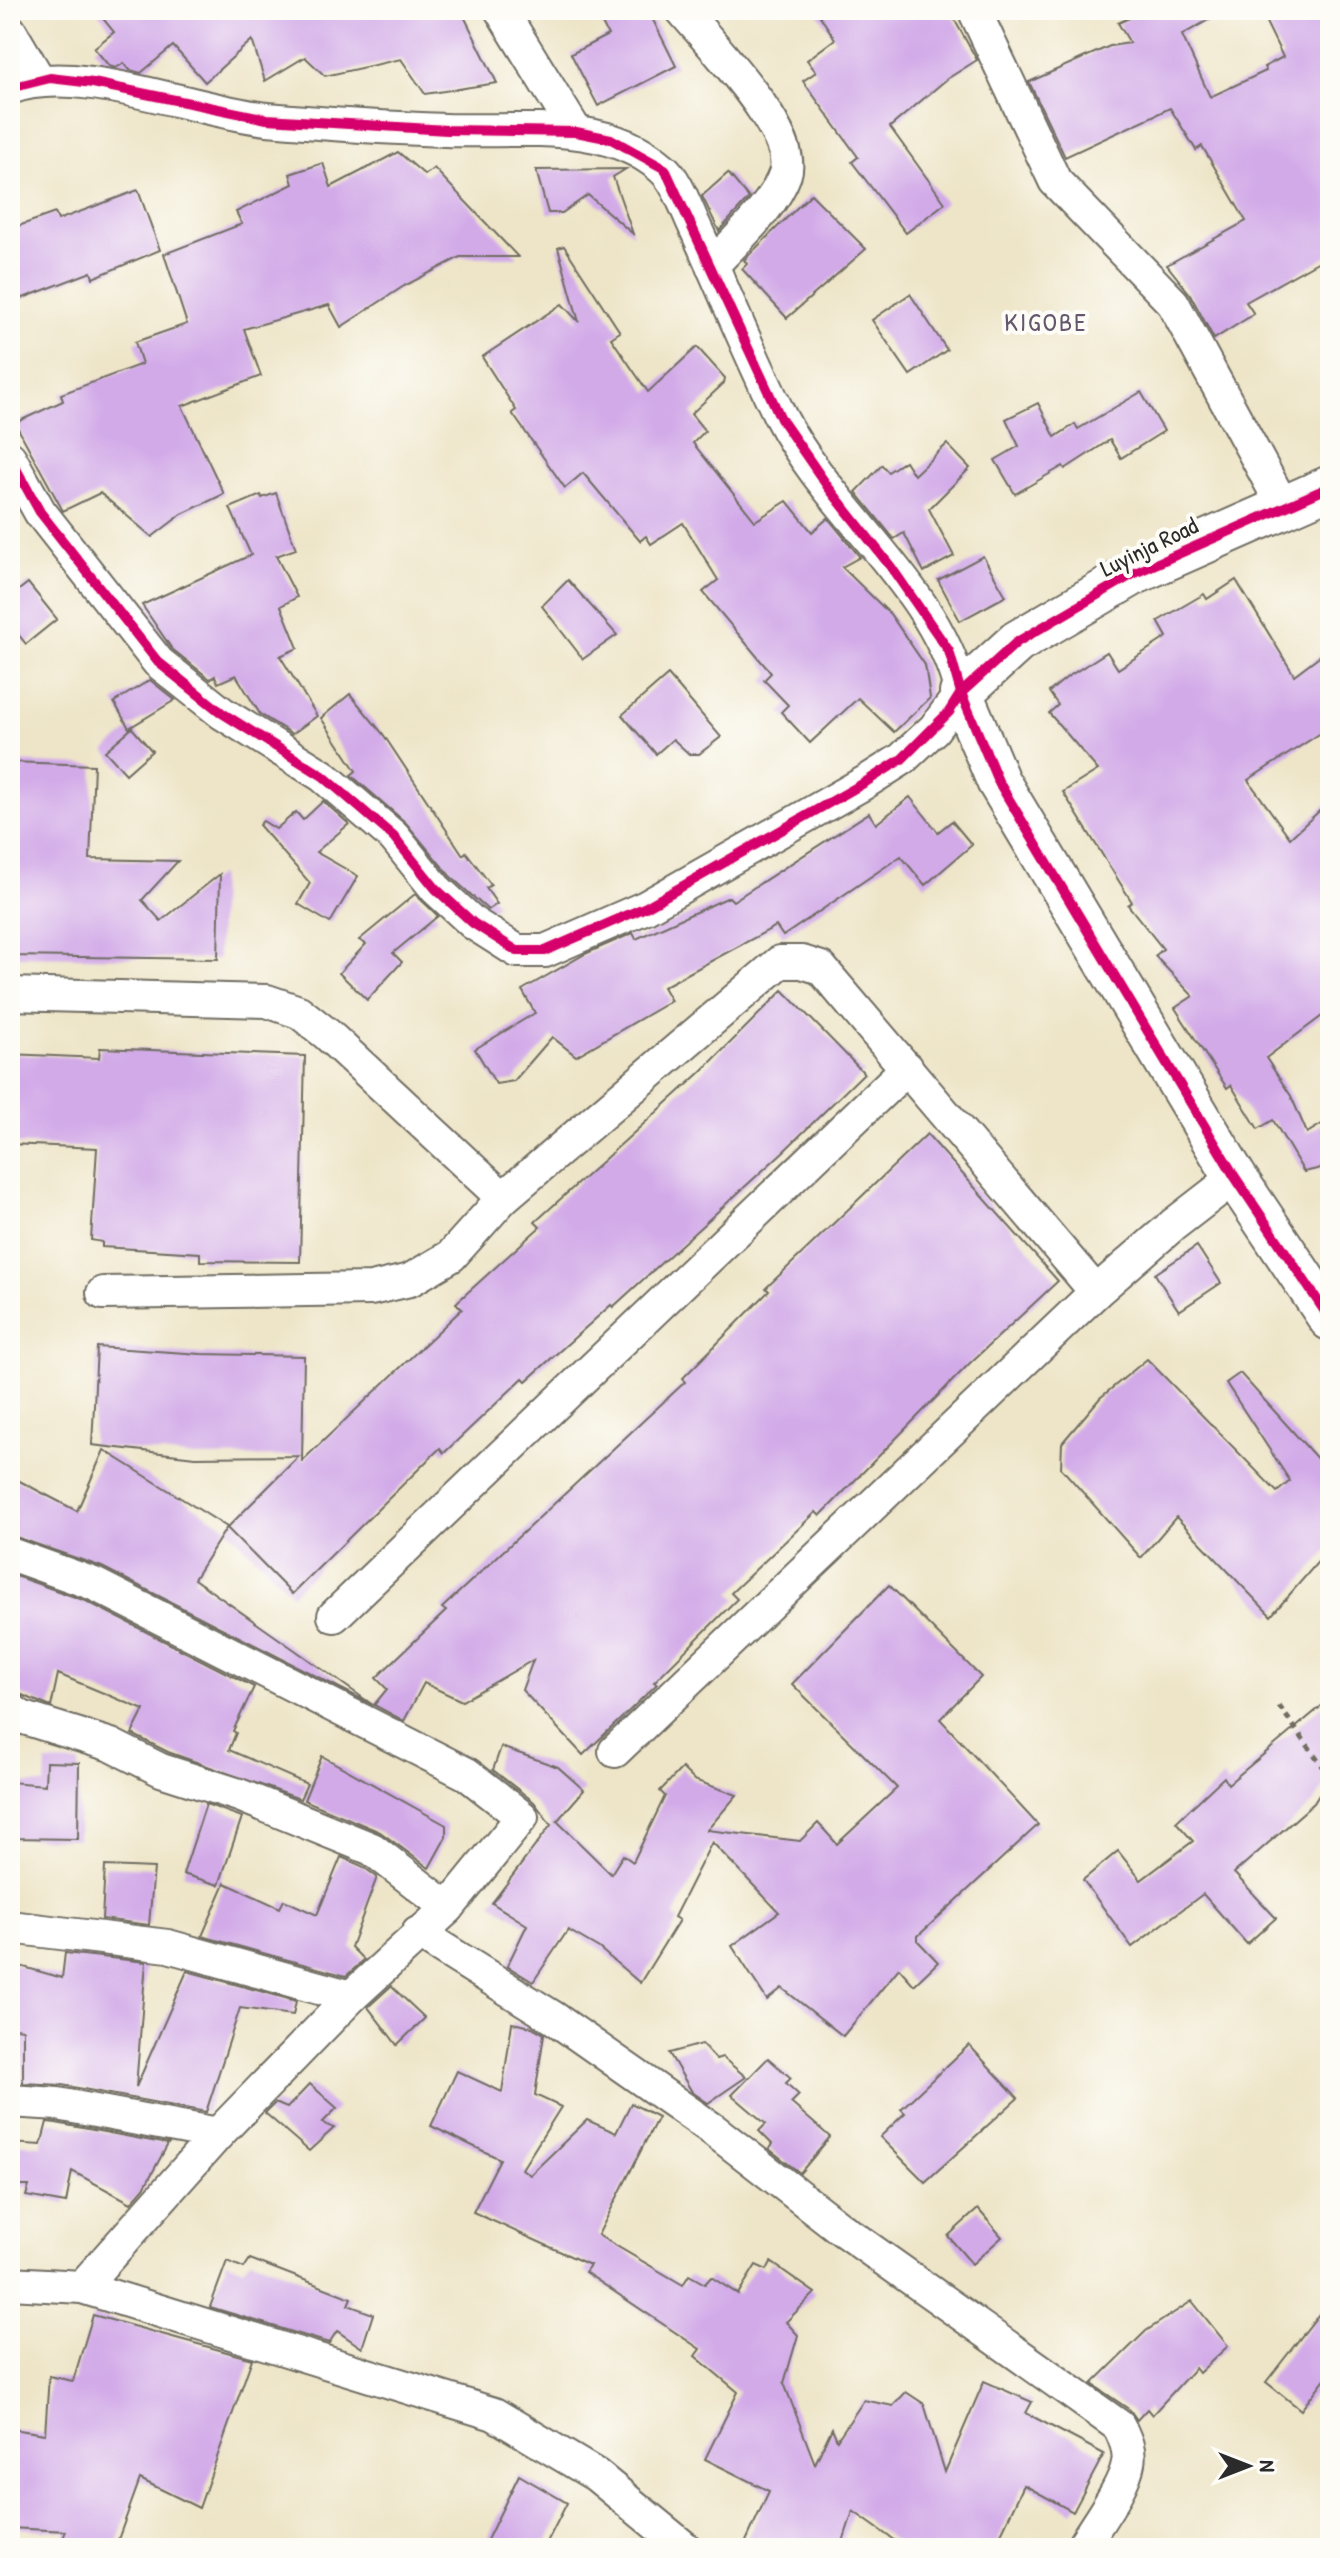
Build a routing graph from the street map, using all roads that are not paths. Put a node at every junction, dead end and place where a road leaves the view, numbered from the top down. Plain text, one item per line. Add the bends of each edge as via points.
1 (501, 10) edge
2 (682, 10) edge
3 (976, 14) dead end
4 (10, 31) edge
5 (24, 84) edge
6 (576, 132) junction
7 (712, 266) junction
8 (10, 458) edge
9 (1330, 487) edge
10 (1283, 506) junction
11 (961, 693) junction
12 (10, 994) edge
13 (907, 1068) junction
14 (1235, 1177) junction
15 (503, 1198) junction
16 (1096, 1292) junction
17 (103, 1293) dead end
18 (1330, 1319) edge
19 (10, 1554) edge
20 (334, 1616) dead end
21 (10, 1709) edge
22 (615, 1751) dead end
23 (448, 1908) junction
24 (10, 1927) edge
25 (418, 1933) junction
26 (351, 1997) junction
27 (10, 2101) edge
28 (218, 2134) junction
29 (10, 2283) edge
30 (82, 2287) junction
31 (685, 2548) edge
32 (1082, 2548) edge

1 - 6 street
2 - 7 street via 726,62 786,151 786,170 777,191
3 - 10 street via 1055,181 1173,303
4 - 5 street
5 - 6 street via 93,83 267,119
6 - 7 street via 611,139 665,169
7 - 11 street via 781,419 949,651
8 - 11 street via 49,525 158,662 222,713 323,776 394,837 436,889 473,923 517,951 545,951 646,907 864,783 902,759
9 - 10 street, Luyinja Road
10 - 11 street, Luyinja Road via 1135,573 1017,642
11 - 14 street via 998,781
12 - 15 street via 267,1001 299,1012
13 - 15 street via 821,968 780,962
13 - 16 street
13 - 20 street
14 - 16 street
14 - 18 street
15 - 17 street via 451,1256 410,1280 371,1289
16 - 22 street
19 - 23 street via 94,1584 439,1759 522,1817
21 - 23 street via 372,1849
23 - 25 street
24 - 26 street via 168,1946
25 - 26 street
25 - 32 street via 554,2018 698,2119 840,2228 1119,2426 1129,2461
26 - 28 street
27 - 28 street via 58,2104
28 - 30 street
29 - 30 street
30 - 31 street via 494,2414 596,2475

